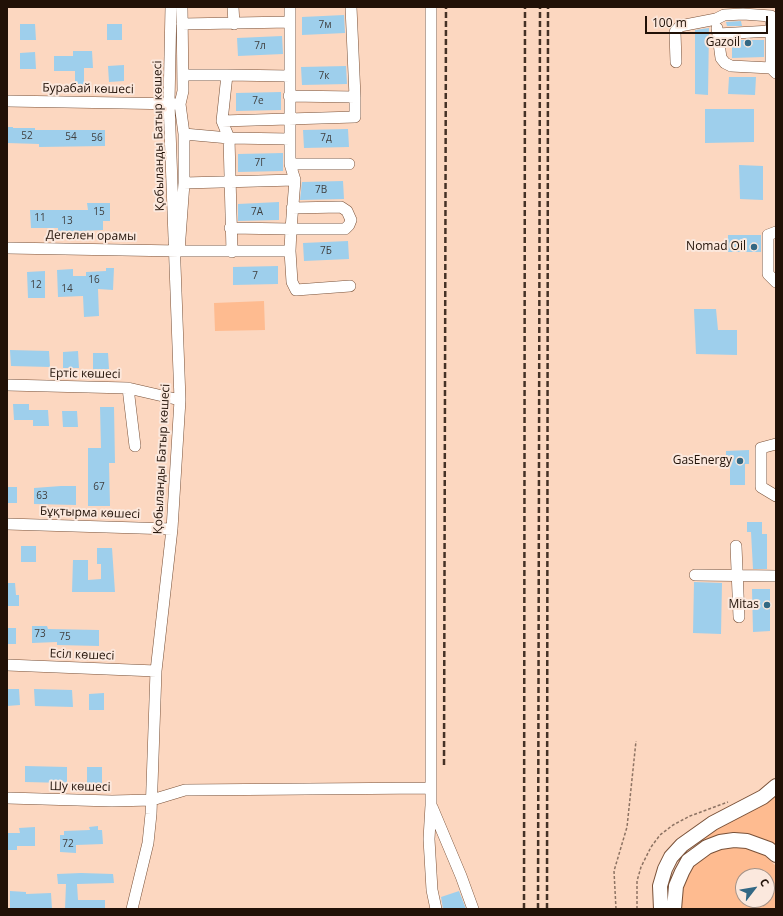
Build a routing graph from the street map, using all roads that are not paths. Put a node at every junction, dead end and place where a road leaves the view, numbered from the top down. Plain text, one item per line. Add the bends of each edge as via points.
1 (171, 7) edge
2 (182, 7) edge
3 (233, 7) edge
4 (290, 7) edge
5 (351, 7) edge
6 (431, 7) edge
7 (771, 11) edge
8 (716, 19) junction
9 (290, 22) junction
10 (182, 24) junction
11 (234, 24) junction
12 (773, 29) edge
13 (718, 34) junction
14 (676, 62) dead end
15 (773, 71) edge
16 (183, 75) junction
17 (227, 75) junction
18 (290, 76) junction
19 (289, 96) junction
20 (355, 97) junction
21 (7, 101) edge
22 (175, 104) junction
23 (289, 118) junction
24 (222, 121) junction
25 (184, 134) junction
26 (229, 138) junction
27 (290, 139) junction
28 (290, 164) junction
29 (349, 164) dead end
30 (295, 180) junction
31 (230, 182) junction
32 (184, 183) junction
33 (292, 208) junction
34 (230, 228) junction
35 (291, 229) junction
36 (776, 232) edge
37 (7, 248) edge
38 (177, 251) junction
39 (290, 251) junction
40 (232, 252) junction
41 (776, 282) edge
42 (350, 286) dead end
43 (7, 385) edge
44 (128, 388) junction
45 (180, 400) junction
46 (776, 444) edge
47 (135, 446) dead end
48 (776, 496) edge
49 (7, 524) edge
50 (172, 528) junction
51 (736, 546) dead end
52 (695, 575) dead end
53 (738, 576) junction
54 (776, 576) edge
55 (739, 617) dead end
56 (7, 665) edge
57 (156, 671) junction
58 (776, 786) edge
59 (430, 788) junction
60 (7, 798) edge
61 (152, 800) junction
62 (431, 805) junction
63 (776, 855) edge
64 (132, 909) edge
65 (436, 909) edge
66 (473, 909) edge
67 (661, 909) edge
68 (674, 909) edge

1 - 22 street, Қобыланды Батыр көшесі
2 - 10 street
3 - 11 street
4 - 9 street
5 - 20 street
6 - 59 street
7 - 8 street via 724,15
7 - 12 street
8 - 13 street
8 - 14 street via 684,24 677,29
9 - 11 street
9 - 18 street
10 - 11 street
10 - 16 street
12 - 13 street
12 - 15 street
13 - 15 street via 721,58 725,63
16 - 17 street
16 - 22 street via 183,91
17 - 18 street
17 - 24 street
18 - 19 street
19 - 20 street
19 - 23 street
20 - 23 street via 355,117
21 - 22 street, Бурабай көшесі
22 - 25 street
22 - 38 street, Қобыланды Батыр көшесі
23 - 24 street
23 - 27 street
24 - 26 street
25 - 26 street
25 - 32 street
26 - 27 street
26 - 31 street
27 - 28 street
28 - 29 street
28 - 30 street
30 - 31 street
30 - 33 street
31 - 32 street
31 - 34 street
32 - 38 street
33 - 35 street
33 - 35 street via 341,207 347,211 351,220 345,229
34 - 35 street
34 - 40 street
35 - 39 street
36 - 41 street via 768,235 768,274
37 - 38 street, Дегелен орамы
38 - 40 street, Дегелен орамы
38 - 45 street, Қобыланды Батыр көшесі
39 - 40 street, Дегелен орамы
39 - 42 street via 292,282 296,290
43 - 44 street, Ертіс көшесі
44 - 45 street
44 - 47 street, Ертіс көшесі
45 - 50 street, Қобыланды Батыр көшесі
46 - 48 street via 761,448 761,487
49 - 50 street, Бұқтырма көшесі
50 - 57 street, Қобыланды Батыр көшесі
51 - 53 street
52 - 53 street
53 - 54 street
53 - 55 street
56 - 57 street, Есіл көшесі
57 - 61 street, Қобыланды Батыр көшесі
58 - 67 main road via 763,797 698,833 671,857 660,886
59 - 61 street, Шу көшесі via 185,790
59 - 62 street
60 - 61 street, Шу көшесі
61 - 64 street, Қобыланды Батыр көшесі via 148,843
62 - 65 street via 429,839 432,890
62 - 66 street
63 - 68 main road via 769,849 747,841 720,842 707,847 688,861 682,872 676,886

